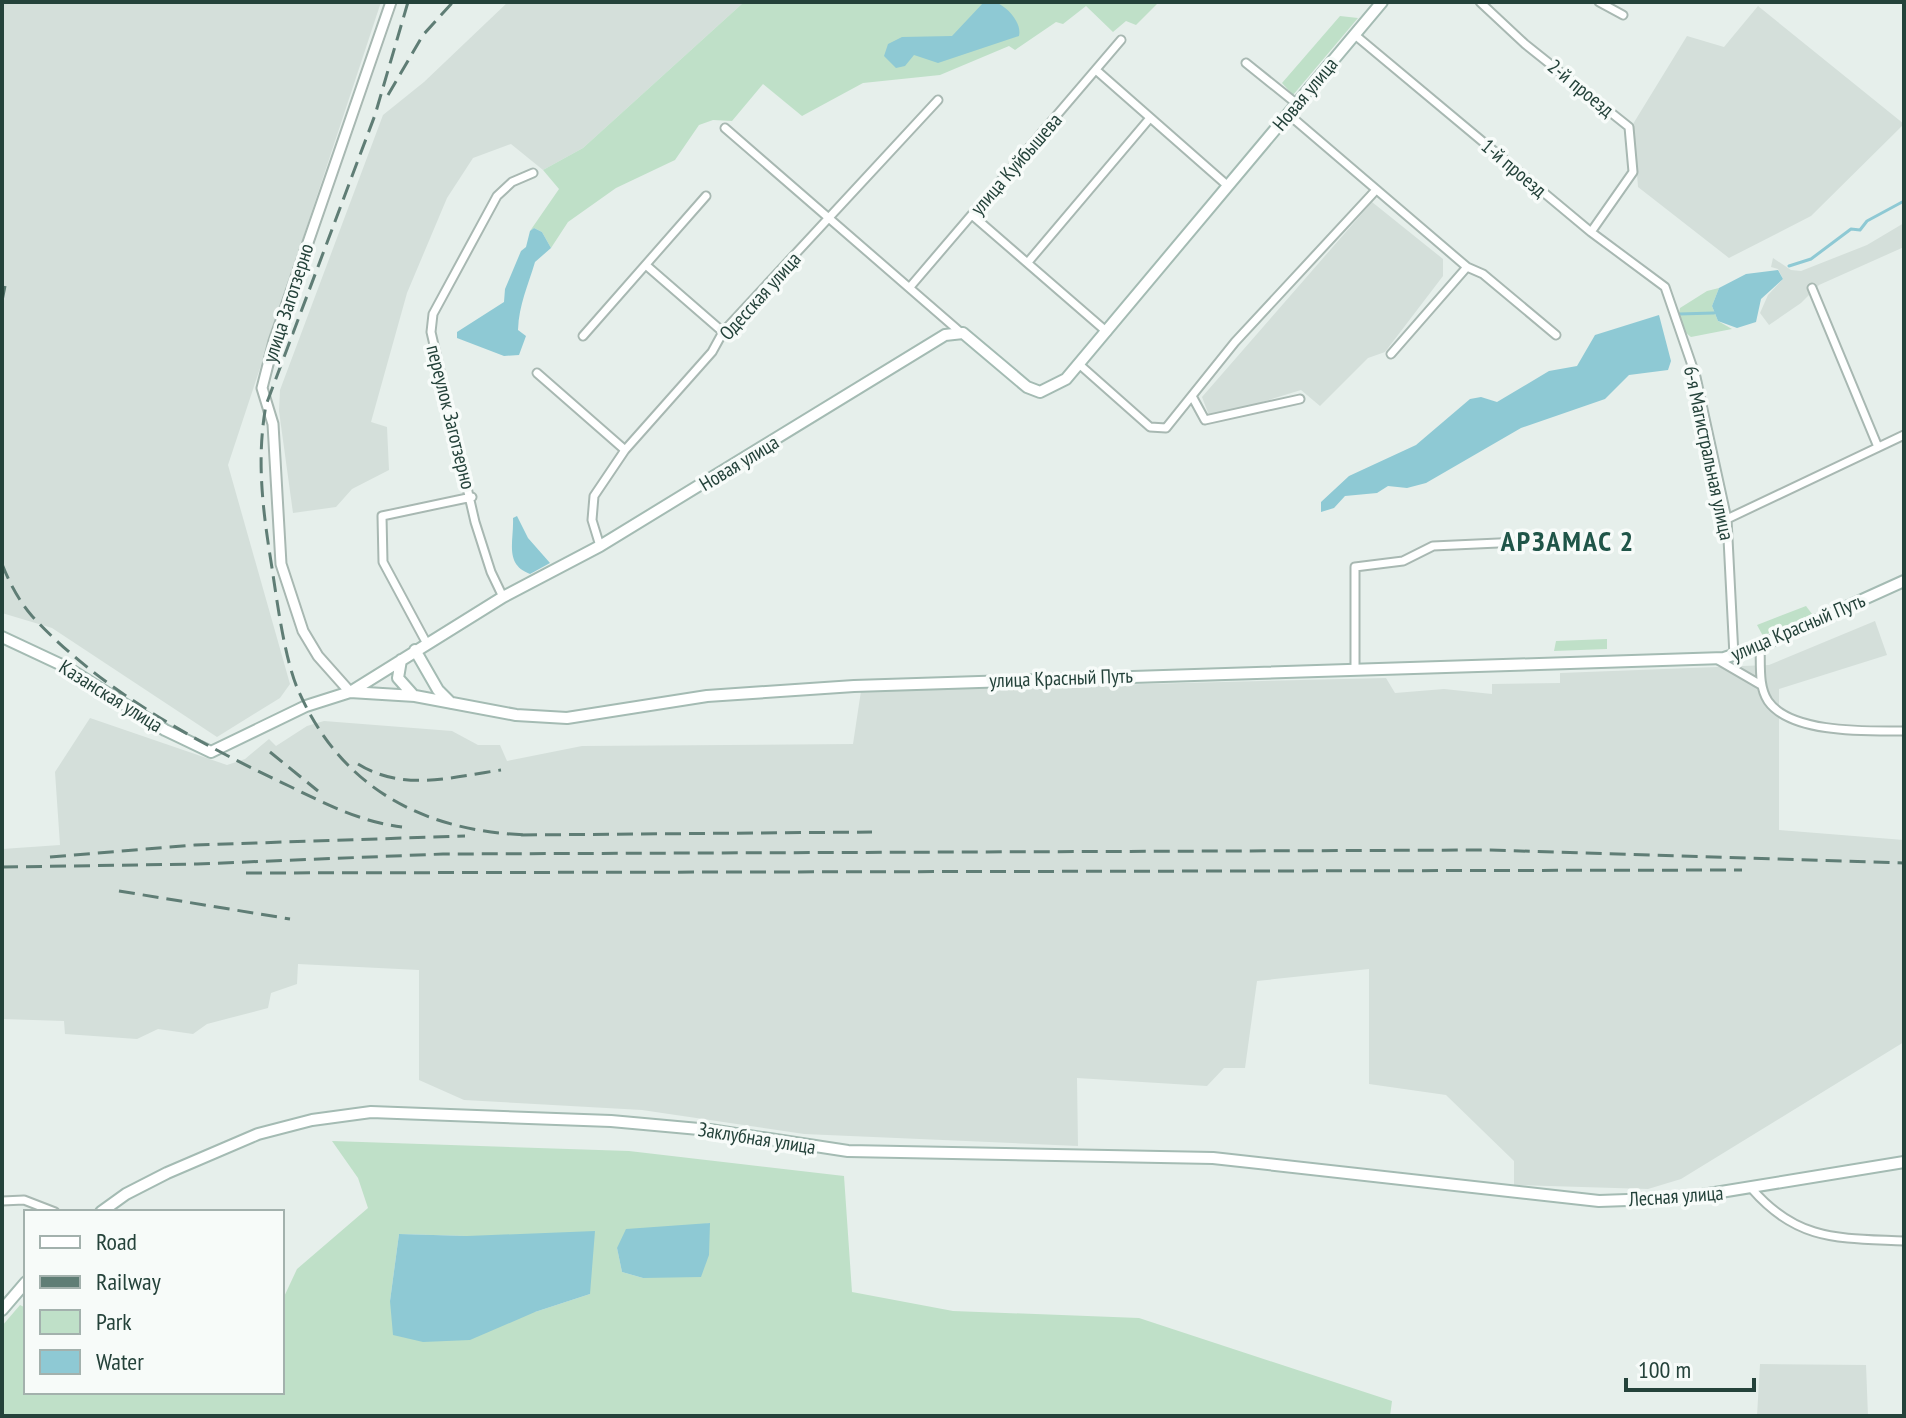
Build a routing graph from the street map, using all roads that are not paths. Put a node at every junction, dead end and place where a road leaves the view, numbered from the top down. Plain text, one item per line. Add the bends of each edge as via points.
1 (391, 2) edge
2 (1382, 2) edge
3 (1480, 2) edge
4 (1599, 2) edge
5 (1623, 15) dead end
6 (1355, 35) junction
7 (1121, 40) dead end
8 (1246, 63) dead end
9 (1096, 70) junction
10 (938, 100) dead end
11 (1297, 104) junction
12 (1288, 114) junction
13 (1150, 118) junction
14 (725, 128) dead end
15 (533, 173) dead end
16 (1228, 186) junction
17 (1376, 190) junction
18 (706, 196) dead end
19 (972, 215) junction
20 (832, 218) junction
21 (1591, 232) junction
22 (1029, 261) junction
23 (647, 266) junction
24 (1467, 267) junction
25 (910, 287) junction
26 (1812, 288) dead end
27 (1671, 301) joint
28 (959, 331) junction
29 (723, 332) junction
30 (1107, 332) junction
31 (1556, 335) dead end
32 (583, 336) dead end
33 (1391, 354) dead end
34 (1080, 365) junction
35 (537, 373) dead end
36 (1193, 398) junction
37 (1300, 399) dead end
38 (1904, 435) edge
39 (1878, 447) junction
40 (625, 450) junction
41 (472, 497) junction
42 (1727, 519) junction
43 (1520, 542) dead end
44 (600, 546) junction
45 (1904, 581) edge
46 (503, 597) junction
47 (2, 637) edge
48 (426, 642) junction
49 (1760, 646) junction
50 (415, 650) junction
51 (1734, 656) junction
52 (1717, 659) junction
53 (401, 660) junction
54 (1355, 669) junction
55 (1761, 685) junction
56 (350, 692) junction
57 (415, 696) junction
58 (451, 703) junction
59 (1904, 731) edge
60 (220, 750) joint
61 (1904, 1162) edge
62 (1432, 1183) joint
63 (1752, 1189) junction
64 (2, 1201) edge
65 (50, 1210) edge
66 (104, 1210) edge
67 (1904, 1241) edge
68 (24, 1284) edge
69 (2, 1310) edge

1 - 56 street, улица Заготзерно via 262,388 273,424 276,525 285,576 310,643
2 - 6 main road, Новая улица
3 - 21 street, 2-й проезд via 1629,127 1633,172
4 - 5 street
6 - 11 main road, Новая улица
6 - 21 street, 1-й проезд
7 - 9 street, улица Куйбышева
8 - 11 street
9 - 13 street
9 - 19 street, улица Куйбышева
10 - 20 street, Одесская улица
11 - 12 main road, Новая улица
12 - 16 main road, Новая улица
12 - 17 street
13 - 16 street
13 - 22 street
14 - 20 street
15 - 41 street, переулок Заготзерно via 497,196 433,314 437,365
16 - 30 main road, Новая улица
17 - 24 street
17 - 36 street via 1235,342
18 - 23 street
19 - 22 street
19 - 25 street, улица Куйбышева
20 - 25 street
20 - 29 street, Одесская улица
21 - 27 street, 1-й проезд via 1657,279
22 - 30 street
23 - 29 street
23 - 32 street
24 - 31 street via 1483,274
24 - 33 street
25 - 28 street
26 - 39 street
27 - 42 street, 6-я Магистральная улица via 1702,399
28 - 34 main road, Новая улица via 1013,378 1040,392 1056,387
28 - 44 main road, Новая улица
29 - 40 street, Одесская улица via 712,352
30 - 34 main road, Новая улица
34 - 36 street via 1150,427 1166,428
35 - 40 street
36 - 37 street via 1205,420
38 - 39 street
39 - 42 street
40 - 44 street, Одесская улица via 594,496 592,520
41 - 46 street, переулок Заготзерно via 491,572
41 - 48 street via 382,516 383,562
42 - 51 street, 6-я Магистральная улица
43 - 54 street via 1433,546 1403,561 1355,567
44 - 46 main road, Новая улица
45 - 49 main road, улица Красный Путь
46 - 48 main road, Новая улица
47 - 60 main road, Казанская улица via 66,667 188,743
48 - 50 main road, Новая улица
49 - 51 main road, улица Красный Путь
49 - 55 street
50 - 53 main road, Новая улица
50 - 58 main road
51 - 52 main road, улица Красный Путь
52 - 54 main road, улица Красный Путь
52 - 55 street
53 - 56 main road, Новая улица
53 - 57 main road via 398,678
54 - 58 main road, улица Красный Путь via 767,691 567,718
55 - 59 street via 1769,703 1795,719 1853,731
56 - 57 main road, улица Красный Путь
56 - 60 main road, улица Красный Путь via 306,706
57 - 58 main road, улица Красный Путь
61 - 63 main road
62 - 63 main road, Лесная улица via 1599,1201
62 - 66 main road, Заклубная улица via 1213,1158 863,1152 611,1121 371,1112 258,1134 167,1173
63 - 67 street, Лесная улица via 1790,1223 1824,1237
64 - 65 street via 24,1200
68 - 69 main road

